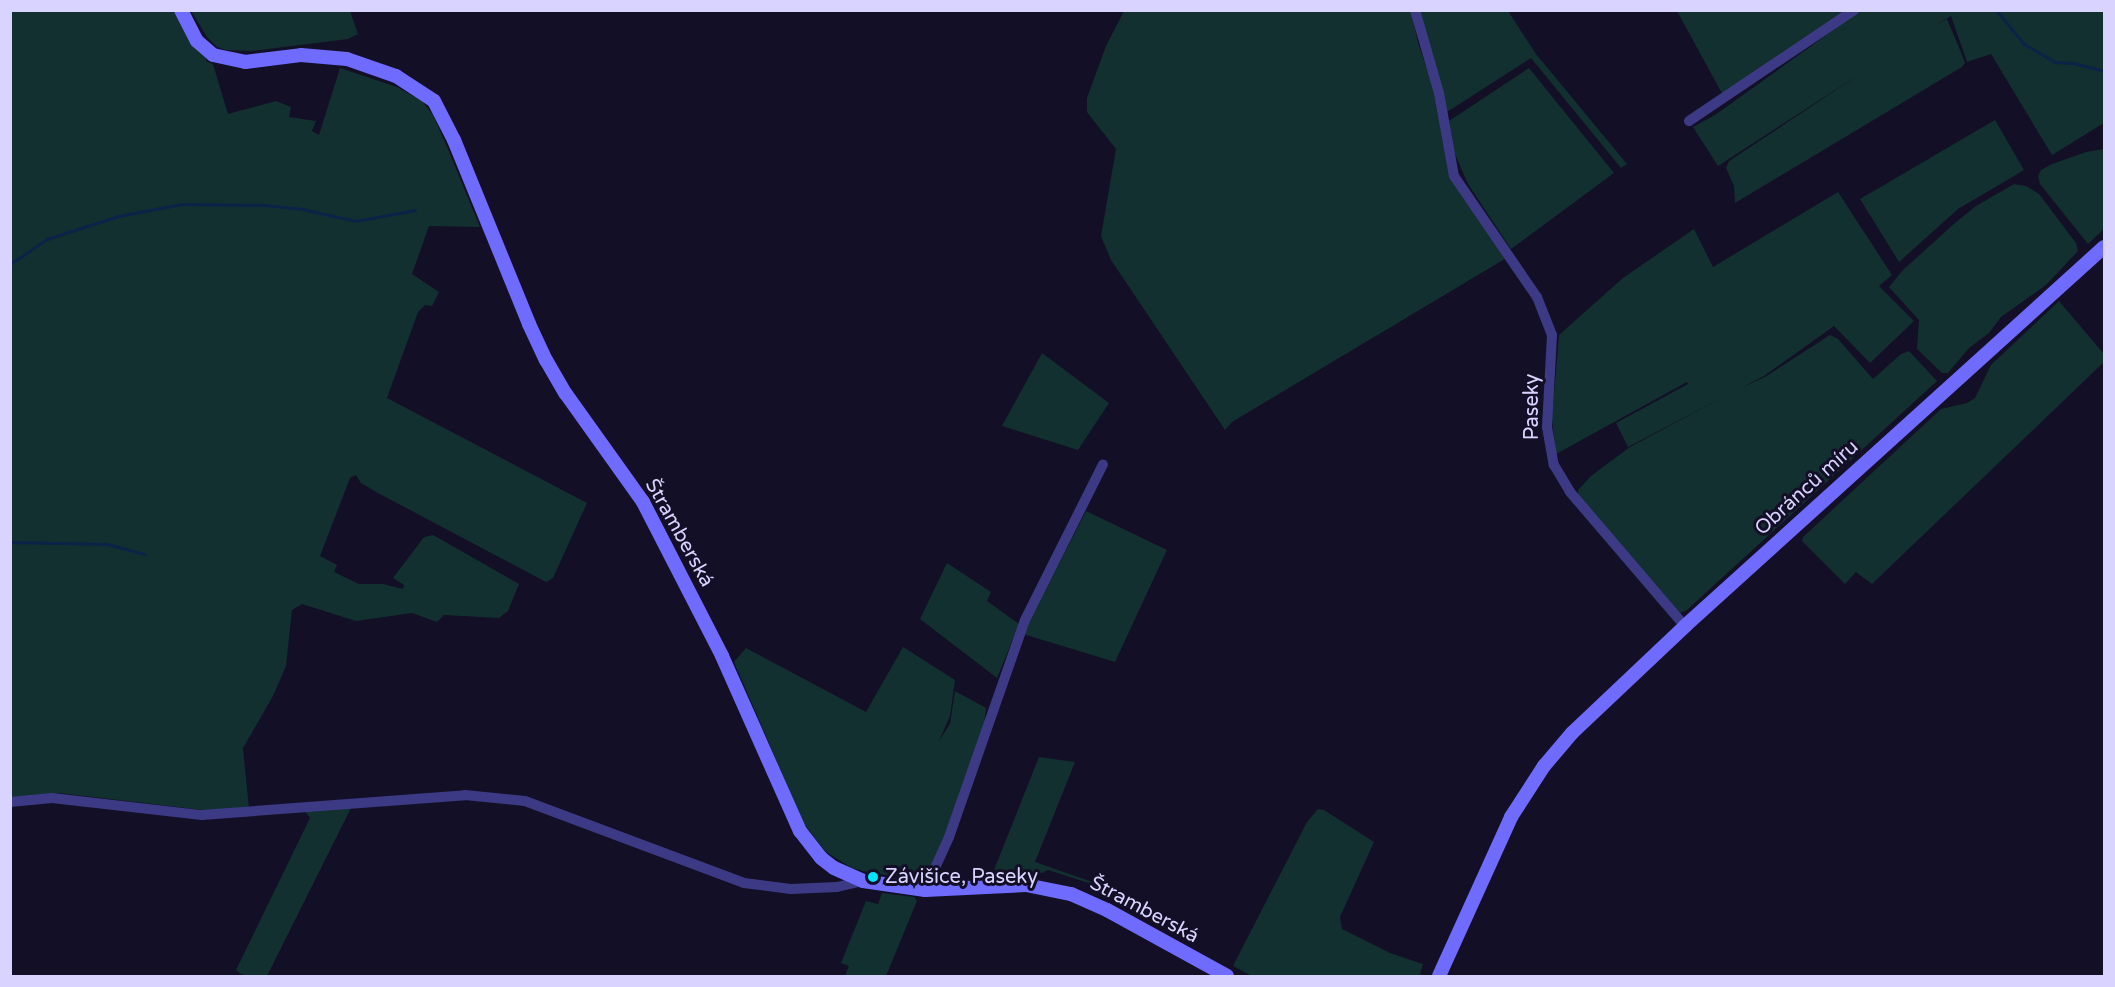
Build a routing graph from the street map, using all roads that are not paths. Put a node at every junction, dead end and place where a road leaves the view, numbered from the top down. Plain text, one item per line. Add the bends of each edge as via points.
1 (182, 10) edge
2 (1415, 10) edge
3 (1854, 10) edge
4 (1689, 121) dead end
5 (2104, 247) edge
6 (1104, 464) dead end
7 (1685, 626) junction
8 (10, 802) edge
9 (863, 881) junction
10 (925, 890) junction
11 (1227, 976) edge
12 (1439, 976) edge

1 - 9 street, Štramberská via 197,41 213,55 245,62 301,55 347,59 396,76 434,101 546,360 643,502 662,537 722,656 800,831 821,858
2 - 7 street, Paseky via 1439,93 1454,176 1537,297 1552,335 1547,427 1554,465 1570,492
3 - 4 street
5 - 7 street, Obránců míru
6 - 10 street via 1025,620 949,837
7 - 12 street, Obránců míru via 1587,717 1544,766 1502,834
8 - 9 street via 52,798 202,815 465,795 525,801 744,883 791,889
9 - 10 street, Štramberská
10 - 11 street, Štramberská via 1026,885 1071,894

